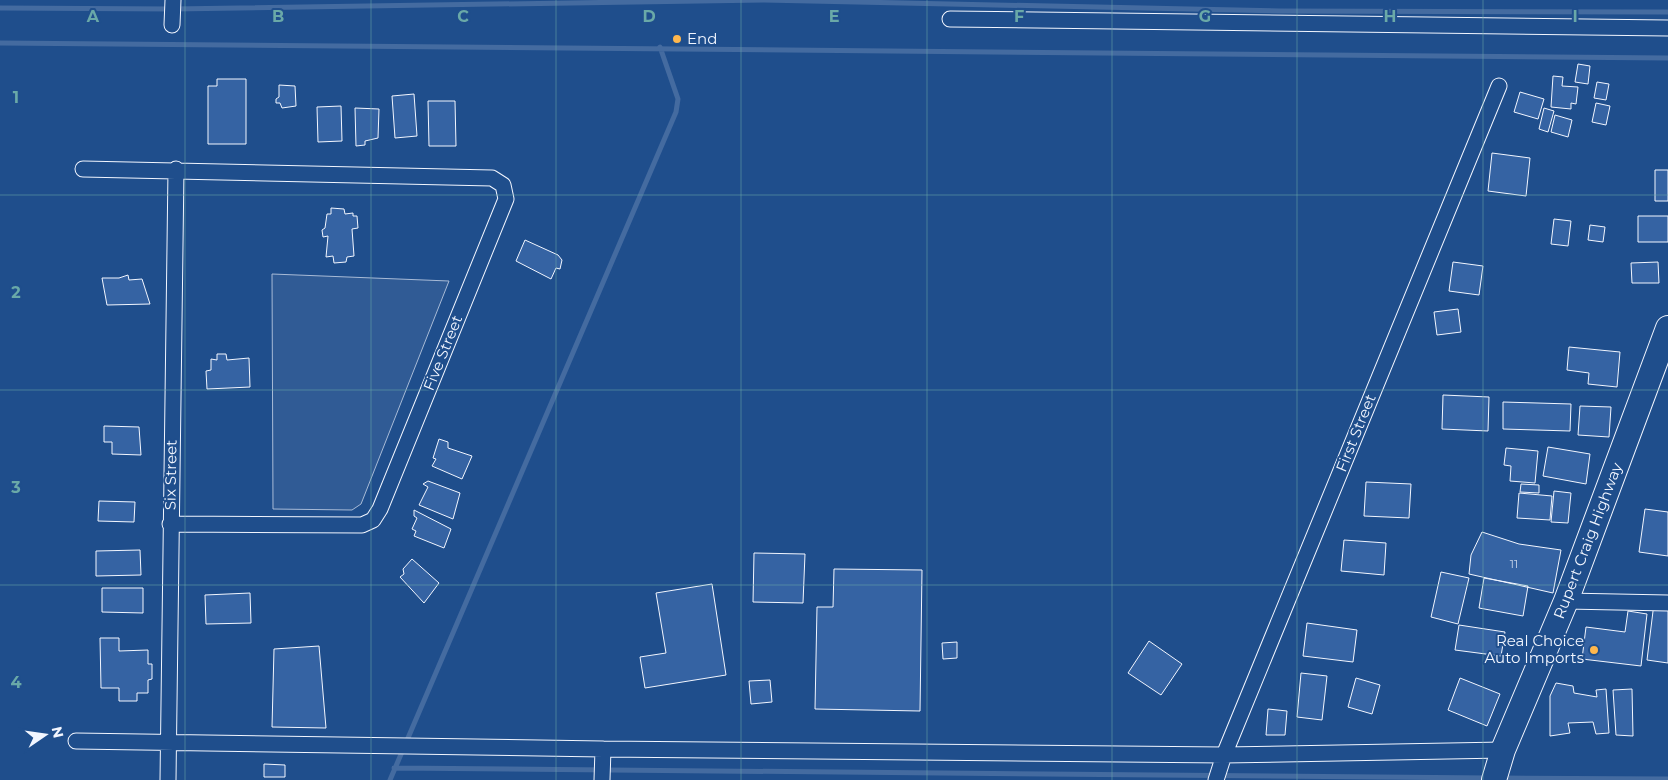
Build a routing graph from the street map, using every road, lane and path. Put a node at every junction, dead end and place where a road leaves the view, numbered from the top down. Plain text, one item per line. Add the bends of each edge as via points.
1 (173, 0) edge
2 (950, 20) dead end
3 (172, 25) dead end
4 (1668, 28) edge
5 (1499, 86) dead end
6 (83, 169) dead end
7 (176, 170) junction
8 (1668, 328) edge
9 (170, 524) junction
10 (1566, 601) junction
11 (1668, 603) edge
12 (76, 741) dead end
13 (168, 741) junction
14 (603, 749) junction
15 (1503, 750) junction
16 (1224, 755) junction
17 (168, 780) edge
18 (602, 780) edge
19 (1216, 780) edge
20 (1494, 780) edge

1 - 3 street
2 - 4 street
5 - 16 street, First Street
6 - 7 street
7 - 9 street, Six Street
7 - 9 street, Five Street via 492,178 503,185 506,199 373,520 362,525
8 - 10 main road, Rupert Craig Highway
9 - 13 street, Six Street
10 - 11 street
10 - 15 main road, Rupert Craig Highway
12 - 13 street
13 - 14 street
13 - 17 street, Six Street
14 - 16 street
14 - 18 street
15 - 16 street
15 - 20 main road, Rupert Craig Highway
16 - 19 street, First Street

